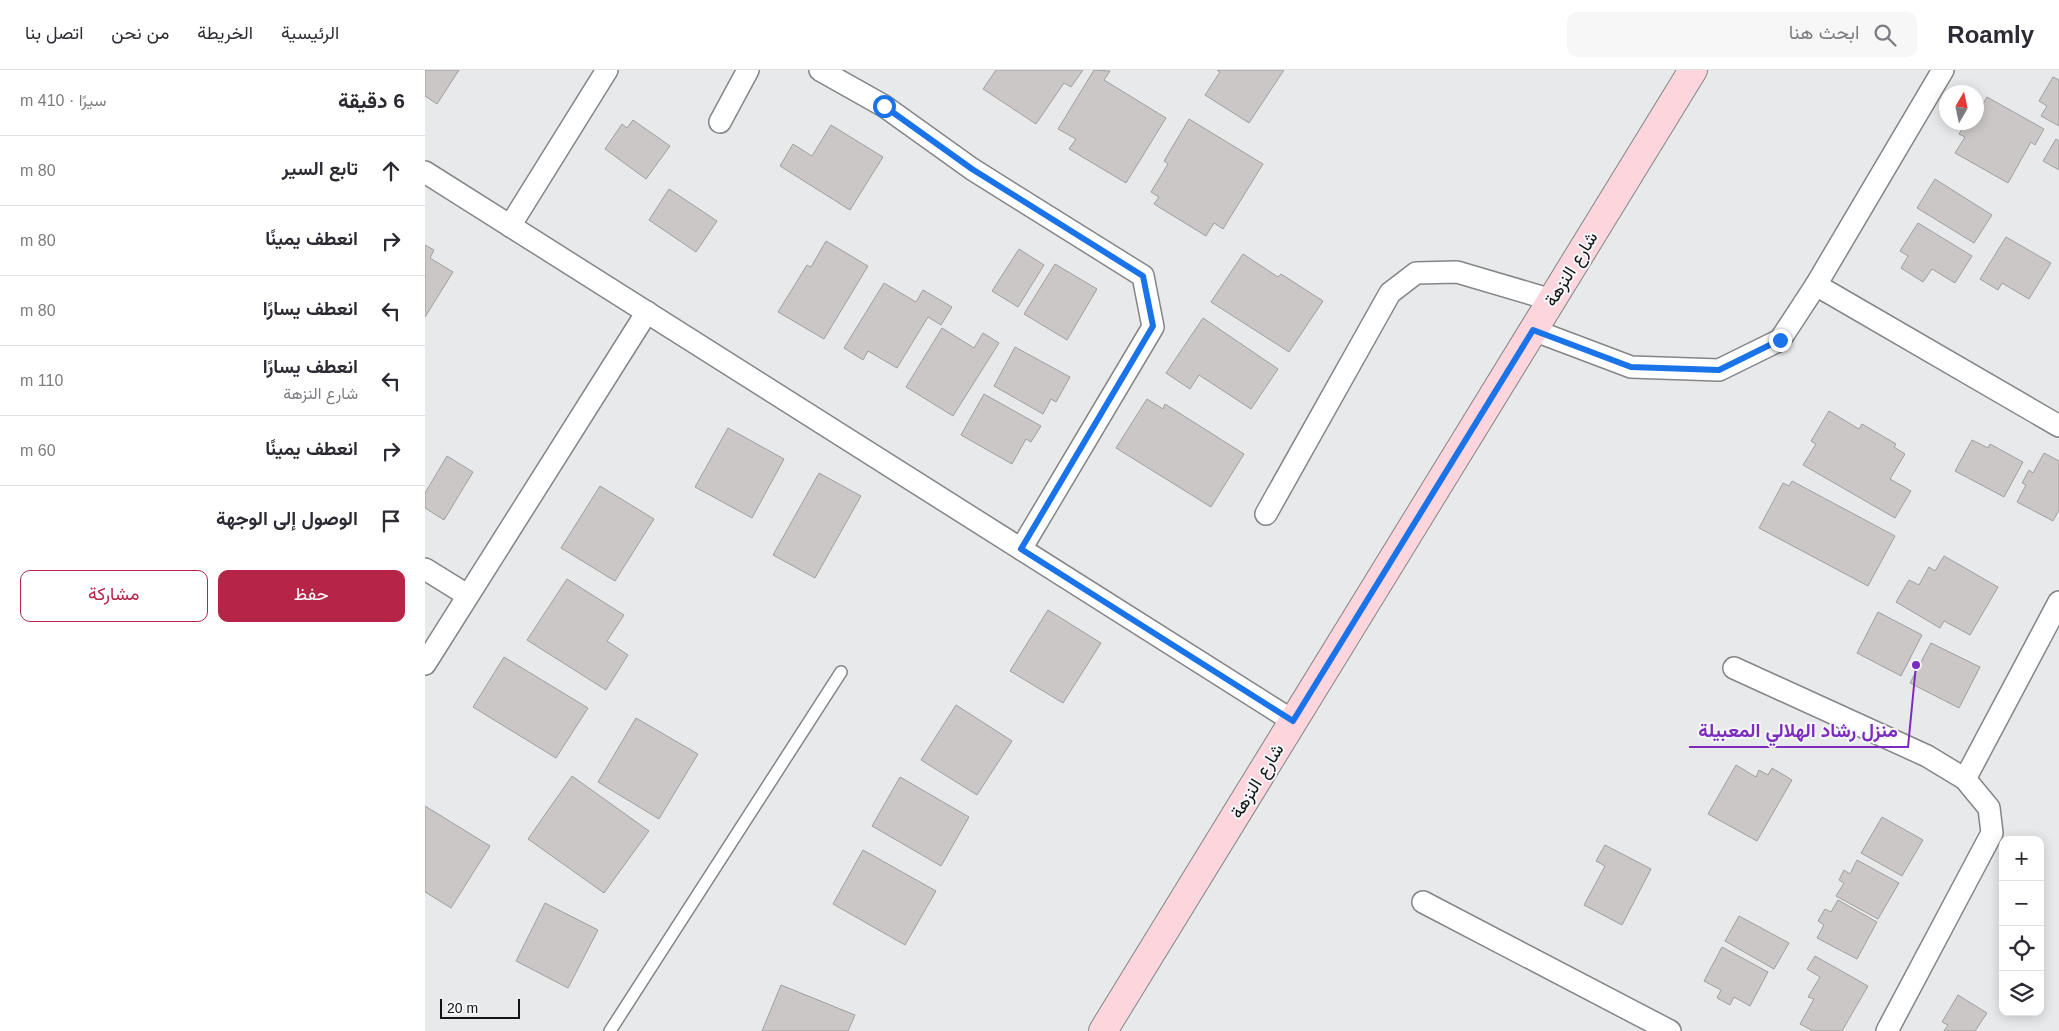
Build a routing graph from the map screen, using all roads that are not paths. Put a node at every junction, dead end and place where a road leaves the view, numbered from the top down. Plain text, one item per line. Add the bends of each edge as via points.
1 (607, 70) edge
2 (748, 70) edge
3 (820, 70) edge
4 (1693, 70) edge
5 (1943, 70) edge
6 (720, 122) dead end
7 (425, 172) edge
8 (510, 226) junction
9 (1815, 285) junction
10 (1552, 300) junction
11 (647, 312) junction
12 (1533, 330) junction
13 (2059, 426) edge
14 (1266, 514) dead end
15 (1021, 549) junction
16 (425, 569) edge
17 (467, 595) junction
18 (2059, 602) edge
19 (425, 664) edge
20 (1734, 668) dead end
21 (841, 672) dead end
22 (1293, 721) junction
23 (1965, 779) junction
24 (1423, 902) dead end
25 (610, 1031) edge
26 (1103, 1031) edge
27 (1670, 1031) edge
28 (1887, 1031) edge

1 - 8 street
2 - 6 street
3 - 15 street via 884,106 972,169 1143,276 1153,326
4 - 10 main road, شارع النزهة
5 - 9 street
7 - 8 street
8 - 11 street
9 - 12 street via 1780,340 1719,370 1631,367
9 - 13 street
10 - 12 main road, شارع النزهة
10 - 14 street via 1457,272 1415,273 1390,293
11 - 15 street
11 - 17 street
12 - 22 main road, شارع النزهة
15 - 22 street
16 - 17 street
17 - 19 street
18 - 23 street
20 - 23 street via 1927,756
21 - 25 lane
22 - 26 main road, شارع النزهة
23 - 28 street via 1989,808 1992,832
24 - 27 street

